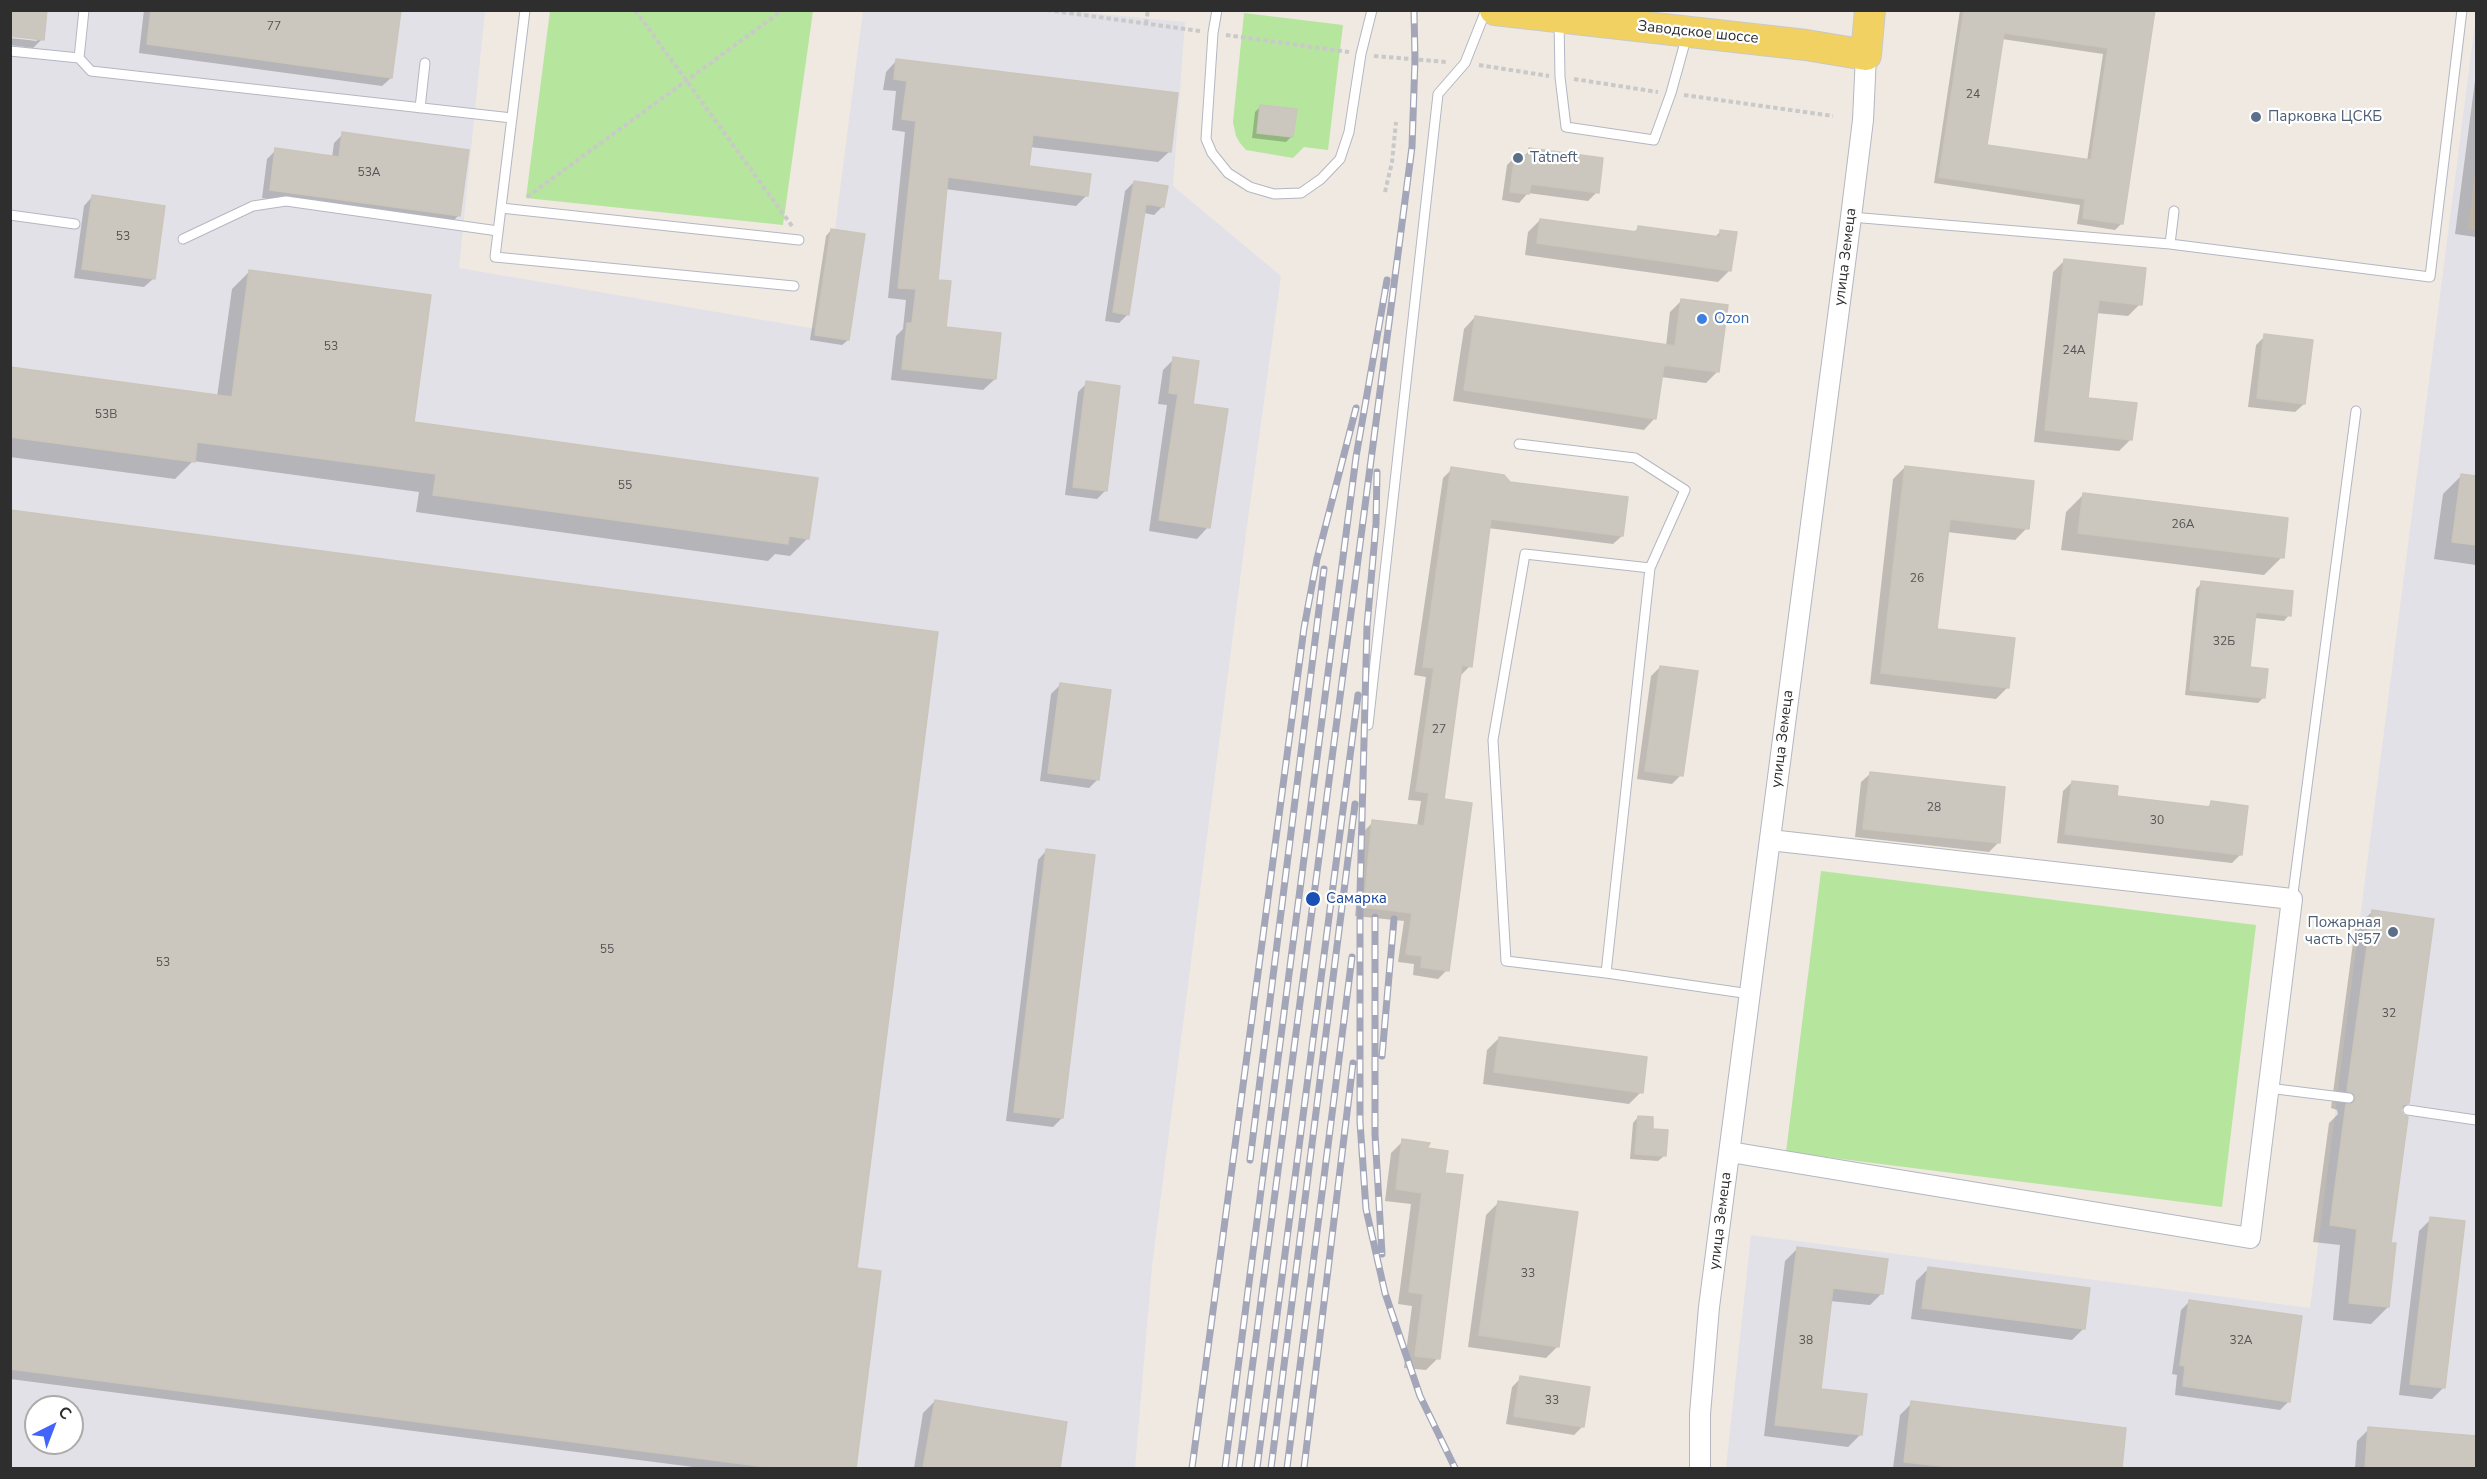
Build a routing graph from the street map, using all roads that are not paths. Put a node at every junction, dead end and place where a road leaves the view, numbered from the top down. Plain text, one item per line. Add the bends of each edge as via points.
1 (84, 10) edge
2 (525, 10) edge
3 (1217, 10) edge
4 (1372, 10) edge
5 (1485, 10) edge
6 (1495, 10) edge
7 (1870, 10) edge
8 (2462, 10) edge
9 (1559, 18) junction
10 (1688, 32) junction
11 (10, 51) edge
12 (1866, 55) junction
13 (79, 58) junction
14 (424, 63) dead end
15 (420, 108) junction
16 (512, 118) junction
17 (501, 208) junction
18 (2174, 211) dead end
19 (10, 215) edge
20 (1851, 217) junction
21 (75, 224) dead end
22 (498, 231) junction
23 (183, 240) dead end
24 (799, 240) dead end
25 (2170, 244) junction
26 (794, 286) dead end
27 (2356, 411) dead end
28 (1520, 444) dead end
29 (1650, 568) junction
30 (1368, 725) dead end
31 (1770, 840) junction
32 (2292, 901) junction
33 (1606, 973) junction
34 (1750, 994) junction
35 (2268, 1088) junction
36 (2349, 1098) dead end
37 (2409, 1110) dead end
38 (2476, 1120) edge
39 (1730, 1152) junction
40 (1700, 1468) edge

1 - 13 lane
2 - 16 lane
3 - 4 lane via 1206,140 1228,173 1250,187 1274,194 1301,193 1340,159 1349,132
5 - 30 lane via 1465,63 1438,94
6 - 9 main road, Заводское шоссе
7 - 12 main road, улица Земеца
8 - 25 lane via 2430,277
9 - 10 main road, Заводское шоссе
9 - 10 lane via 1566,127 1654,140
10 - 12 main road, Заводское шоссе
11 - 13 lane
12 - 20 street, улица Земеца via 1863,120
13 - 15 lane via 86,67 101,73
14 - 15 lane
15 - 16 lane
16 - 17 lane
17 - 22 lane
17 - 24 lane
18 - 25 lane
19 - 21 lane
20 - 25 lane
20 - 31 street, улица Земеца
22 - 23 lane via 286,201 253,206
22 - 26 lane via 495,257
27 - 32 lane
28 - 29 lane via 1635,458 1685,490
29 - 33 lane
29 - 33 lane via 1525,554 1493,740 1506,961
31 - 32 street
31 - 34 street, улица Земеца
32 - 35 street
33 - 34 lane
34 - 39 street, улица Земеца
35 - 36 lane
35 - 39 street via 2250,1238
37 - 38 lane
39 - 40 street, улица Земеца via 1709,1307 1700,1414

